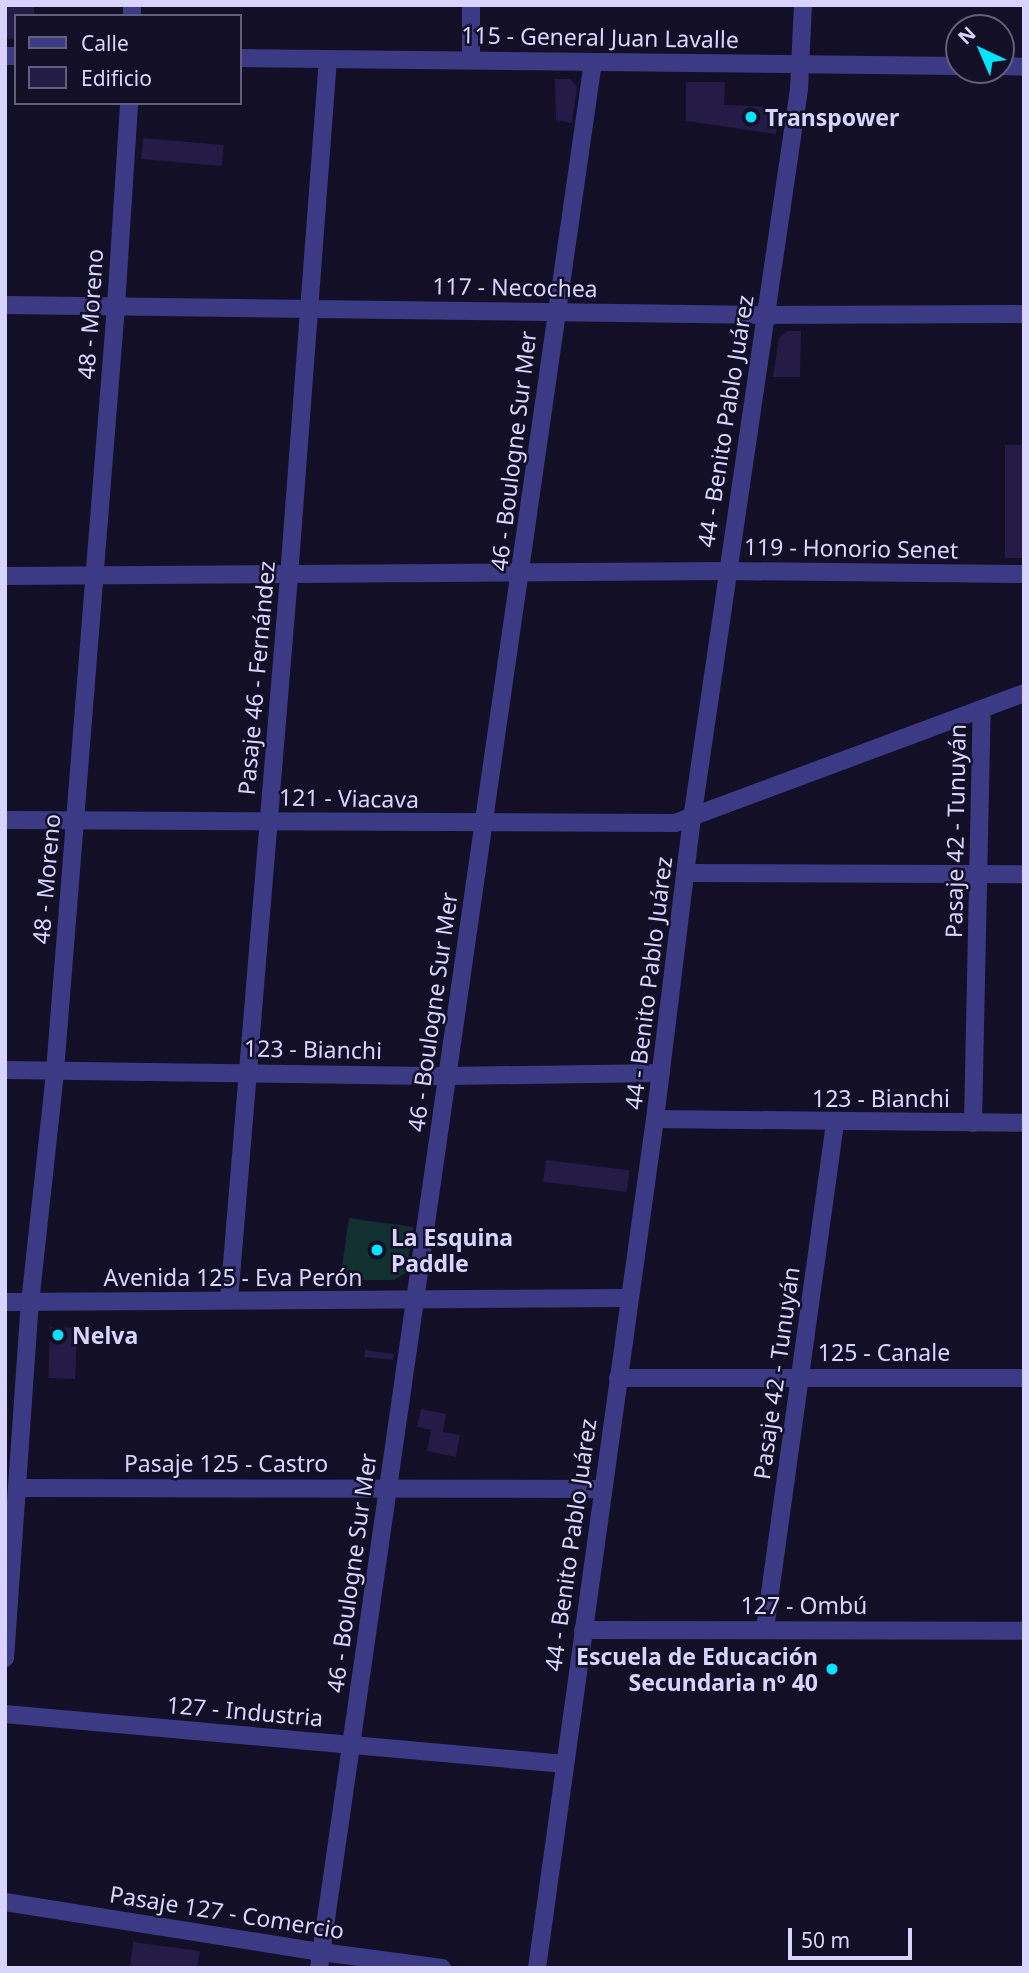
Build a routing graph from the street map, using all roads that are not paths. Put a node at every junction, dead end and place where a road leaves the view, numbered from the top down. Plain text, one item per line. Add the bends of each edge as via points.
1 (471, 5) edge
2 (803, 5) edge
3 (242, 58) edge
4 (328, 59) junction
5 (471, 59) junction
6 (593, 63) junction
7 (802, 65) junction
8 (945, 66) edge
9 (128, 105) edge
10 (5, 305) edge
11 (116, 306) junction
12 (308, 309) junction
13 (556, 312) junction
14 (1024, 314) edge
15 (766, 315) junction
16 (727, 571) junction
17 (522, 573) junction
18 (1024, 574) edge
19 (5, 576) edge
20 (95, 576) junction
21 (289, 576) junction
22 (1024, 693) edge
23 (982, 709) junction
24 (692, 819) junction
25 (5, 820) edge
26 (75, 821) junction
27 (269, 822) junction
28 (485, 824) junction
29 (688, 873) junction
30 (979, 874) junction
31 (1024, 874) edge
32 (5, 1070) edge
33 (55, 1071) junction
34 (246, 1072) junction
35 (661, 1073) junction
36 (447, 1076) junction
37 (655, 1119) junction
38 (835, 1123) junction
39 (973, 1123) junction
40 (1024, 1123) edge
41 (628, 1298) junction
42 (229, 1300) junction
43 (5, 1302) edge
44 (415, 1302) junction
45 (30, 1303) junction
46 (801, 1376) junction
47 (618, 1378) junction
48 (1024, 1378) edge
49 (19, 1488) junction
50 (388, 1488) junction
51 (602, 1489) junction
52 (765, 1629) junction
53 (583, 1630) junction
54 (1024, 1631) edge
55 (5, 1658) edge
56 (5, 1714) edge
57 (352, 1745) junction
58 (565, 1765) junction
59 (5, 1902) edge
60 (320, 1960) edge
61 (442, 1968) edge
62 (537, 1968) edge

1 - 5 street
2 - 7 street, 44 - Benito Pablo Juárez
3 - 4 street, 115 - General Juan Lavalle
4 - 5 street, 115 - General Juan Lavalle
4 - 12 street, Pasaje 46 - Fernández
5 - 6 street, 115 - General Juan Lavalle
6 - 7 street, 115 - General Juan Lavalle
6 - 13 street, 46 - Boulogne Sur Mer
7 - 8 street, 115 - General Juan Lavalle
7 - 15 street, 44 - Benito Pablo Juárez
9 - 11 street, 48 - Moreno
10 - 11 street, 117 - Necochea
11 - 12 street, 117 - Necochea
11 - 20 street, 48 - Moreno
12 - 13 street, 117 - Necochea
12 - 21 street, Pasaje 46 - Fernández
13 - 15 street, 117 - Necochea
13 - 17 street, 46 - Boulogne Sur Mer
14 - 15 street, 117 - Necochea
15 - 16 street, 44 - Benito Pablo Juárez
16 - 17 street, 119 - Honorio Senet
16 - 18 street, 119 - Honorio Senet
16 - 24 street, 44 - Benito Pablo Juárez
17 - 21 street, 119 - Honorio Senet
17 - 28 street, 46 - Boulogne Sur Mer
19 - 20 street, 119 - Honorio Senet
20 - 21 street, 119 - Honorio Senet
20 - 26 street, 48 - Moreno
21 - 27 street, Pasaje 46 - Fernández
22 - 23 street, 121 - Viacava
23 - 24 street, 121 - Viacava
23 - 30 street, Pasaje 42 - Tunuyán
24 - 28 street, 121 - Viacava via 675,823
24 - 29 street, 44 - Benito Pablo Juárez
25 - 26 street, 121 - Viacava
26 - 27 street, 121 - Viacava
26 - 33 street, 48 - Moreno
27 - 28 street, 121 - Viacava
27 - 34 street, Pasaje 46 - Fernández
28 - 36 street, 46 - Boulogne Sur Mer
29 - 30 street
29 - 35 street, 44 - Benito Pablo Juárez
30 - 31 street
30 - 39 street, Pasaje 42 - Tunuyán
32 - 33 street, 123 - Bianchi
33 - 34 street, 123 - Bianchi
33 - 45 street, 48 - Moreno
34 - 36 street, 123 - Bianchi
34 - 42 street, Pasaje 46 - Fernández
35 - 36 street, 123 - Bianchi
35 - 37 street, 44 - Benito Pablo Juárez
36 - 44 street, 46 - Boulogne Sur Mer
37 - 38 street, 123 - Bianchi
37 - 41 street, 44 - Benito Pablo Juárez
38 - 39 street, 123 - Bianchi
38 - 46 street, Pasaje 42 - Tunuyán
39 - 40 street, 123 - Bianchi
41 - 44 street, Avenida 125 - Eva Perón
41 - 47 street, 44 - Benito Pablo Juárez
42 - 44 street, Avenida 125 - Eva Perón
42 - 45 street, Avenida 125 - Eva Perón
43 - 45 street, Avenida 125 - Eva Perón
44 - 50 street, 46 - Boulogne Sur Mer
45 - 49 street, 48 - Moreno
46 - 47 street, 125 - Canale
46 - 48 street, 125 - Canale
46 - 52 street, Pasaje 42 - Tunuyán
47 - 51 street, 44 - Benito Pablo Juárez
49 - 50 street, Pasaje 125 - Castro
49 - 55 street, 48 - Moreno
50 - 51 street, Pasaje 125 - Castro
50 - 57 street, 46 - Boulogne Sur Mer
51 - 53 street, 44 - Benito Pablo Juárez
52 - 53 street, 127 - Ombú
52 - 54 street, 127 - Ombú
53 - 58 street, 44 - Benito Pablo Juárez
56 - 57 street, 127 - Industria
57 - 58 street, 127 - Industria
57 - 60 street, 46 - Boulogne Sur Mer
58 - 62 street, 44 - Benito Pablo Juárez
59 - 60 street, Pasaje 127 - Comercio
60 - 61 street, Pasaje 127 - Comercio

